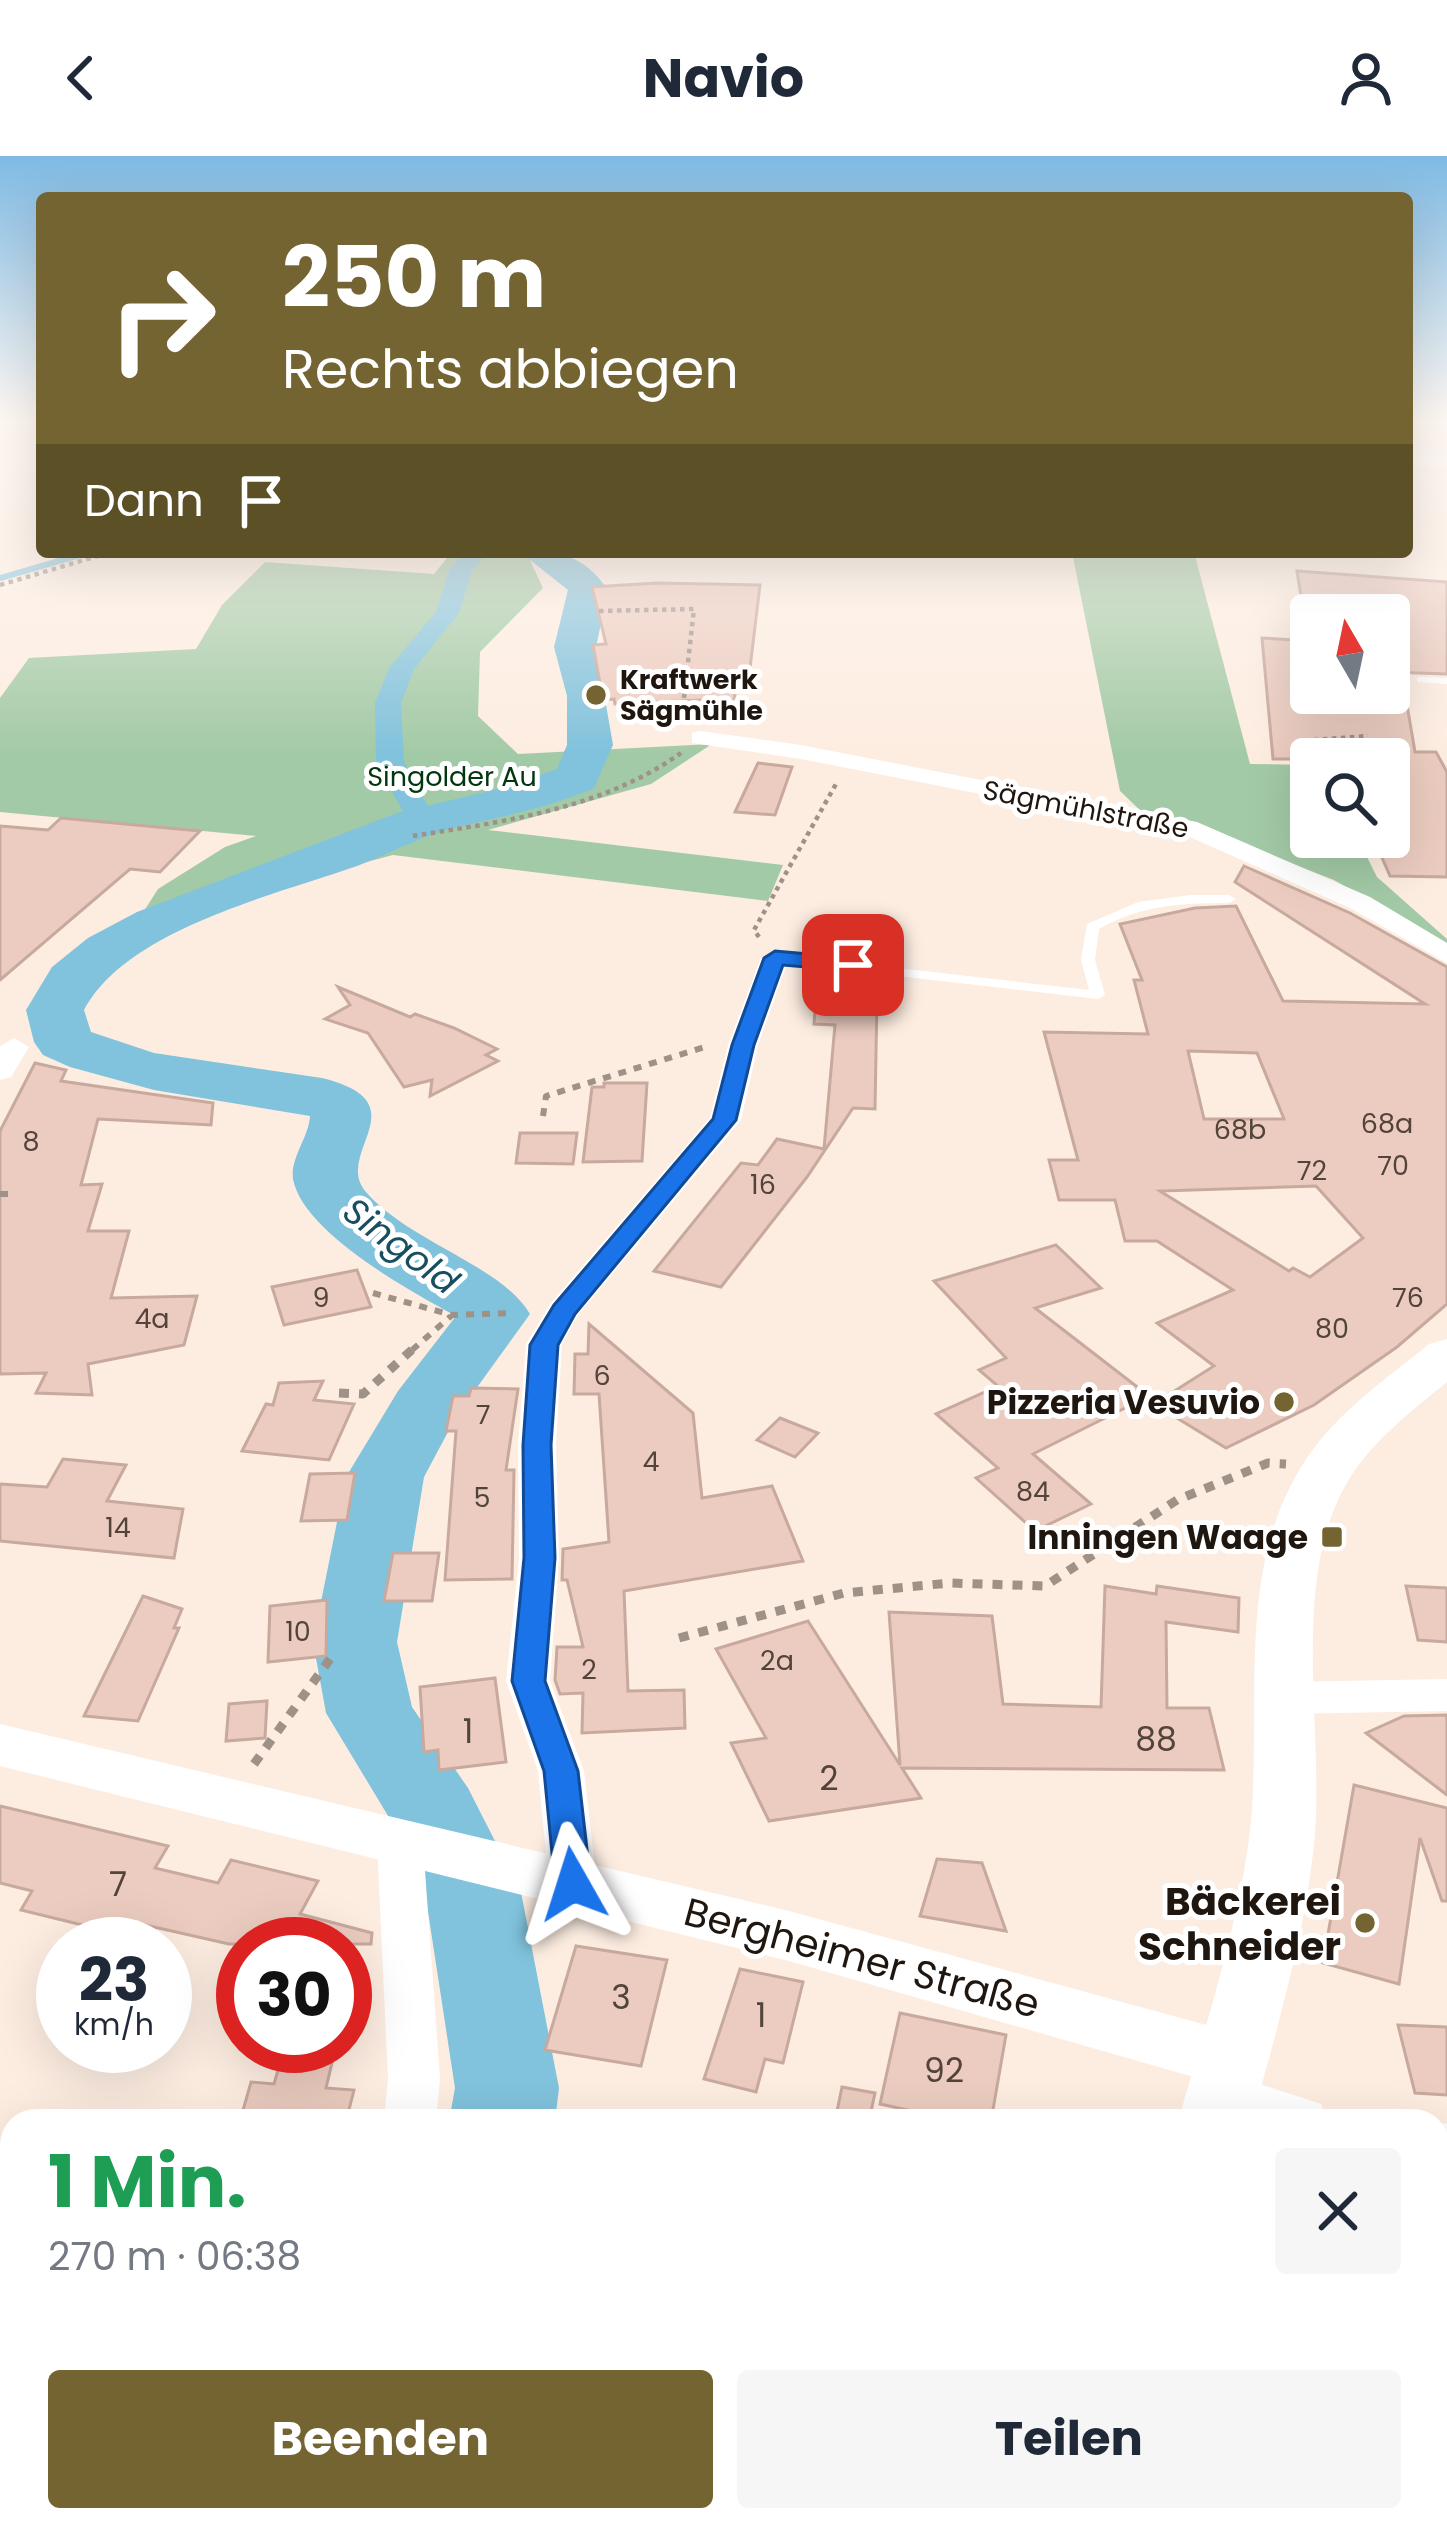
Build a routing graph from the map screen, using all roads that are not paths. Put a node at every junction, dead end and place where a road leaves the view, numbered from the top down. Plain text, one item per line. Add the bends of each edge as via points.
1 (1421, 680) dead end
2 (1447, 681) edge
3 (700, 738) road end
4 (1229, 899) dead end
5 (1447, 956) edge
6 (775, 958) joint
7 (1447, 1355) edge
8 (1447, 1695) edge
9 (1286, 1698) junction
10 (0, 1745) edge
11 (411, 1846) junction
12 (573, 1884) junction
13 (1223, 2092) edge
14 (411, 2109) edge
15 (1269, 2109) edge

1 - 2 lane
3 - 5 street, Sägmühlstraße via 1188,827 1340,893
4 - 6 lane via 1159,899 1092,927 1088,960 1098,995
6 - 12 street via 724,1120 563,1311 544,1345 528,1681 561,1771
7 - 9 main road via 1330,1465 1296,1551
8 - 9 street
9 - 13 main road via 1281,1844
10 - 11 street, Bergheimer Straße
11 - 12 street, Bergheimer Straße
11 - 14 street
12 - 13 street, Bergheimer Straße via 789,1936
13 - 15 street

